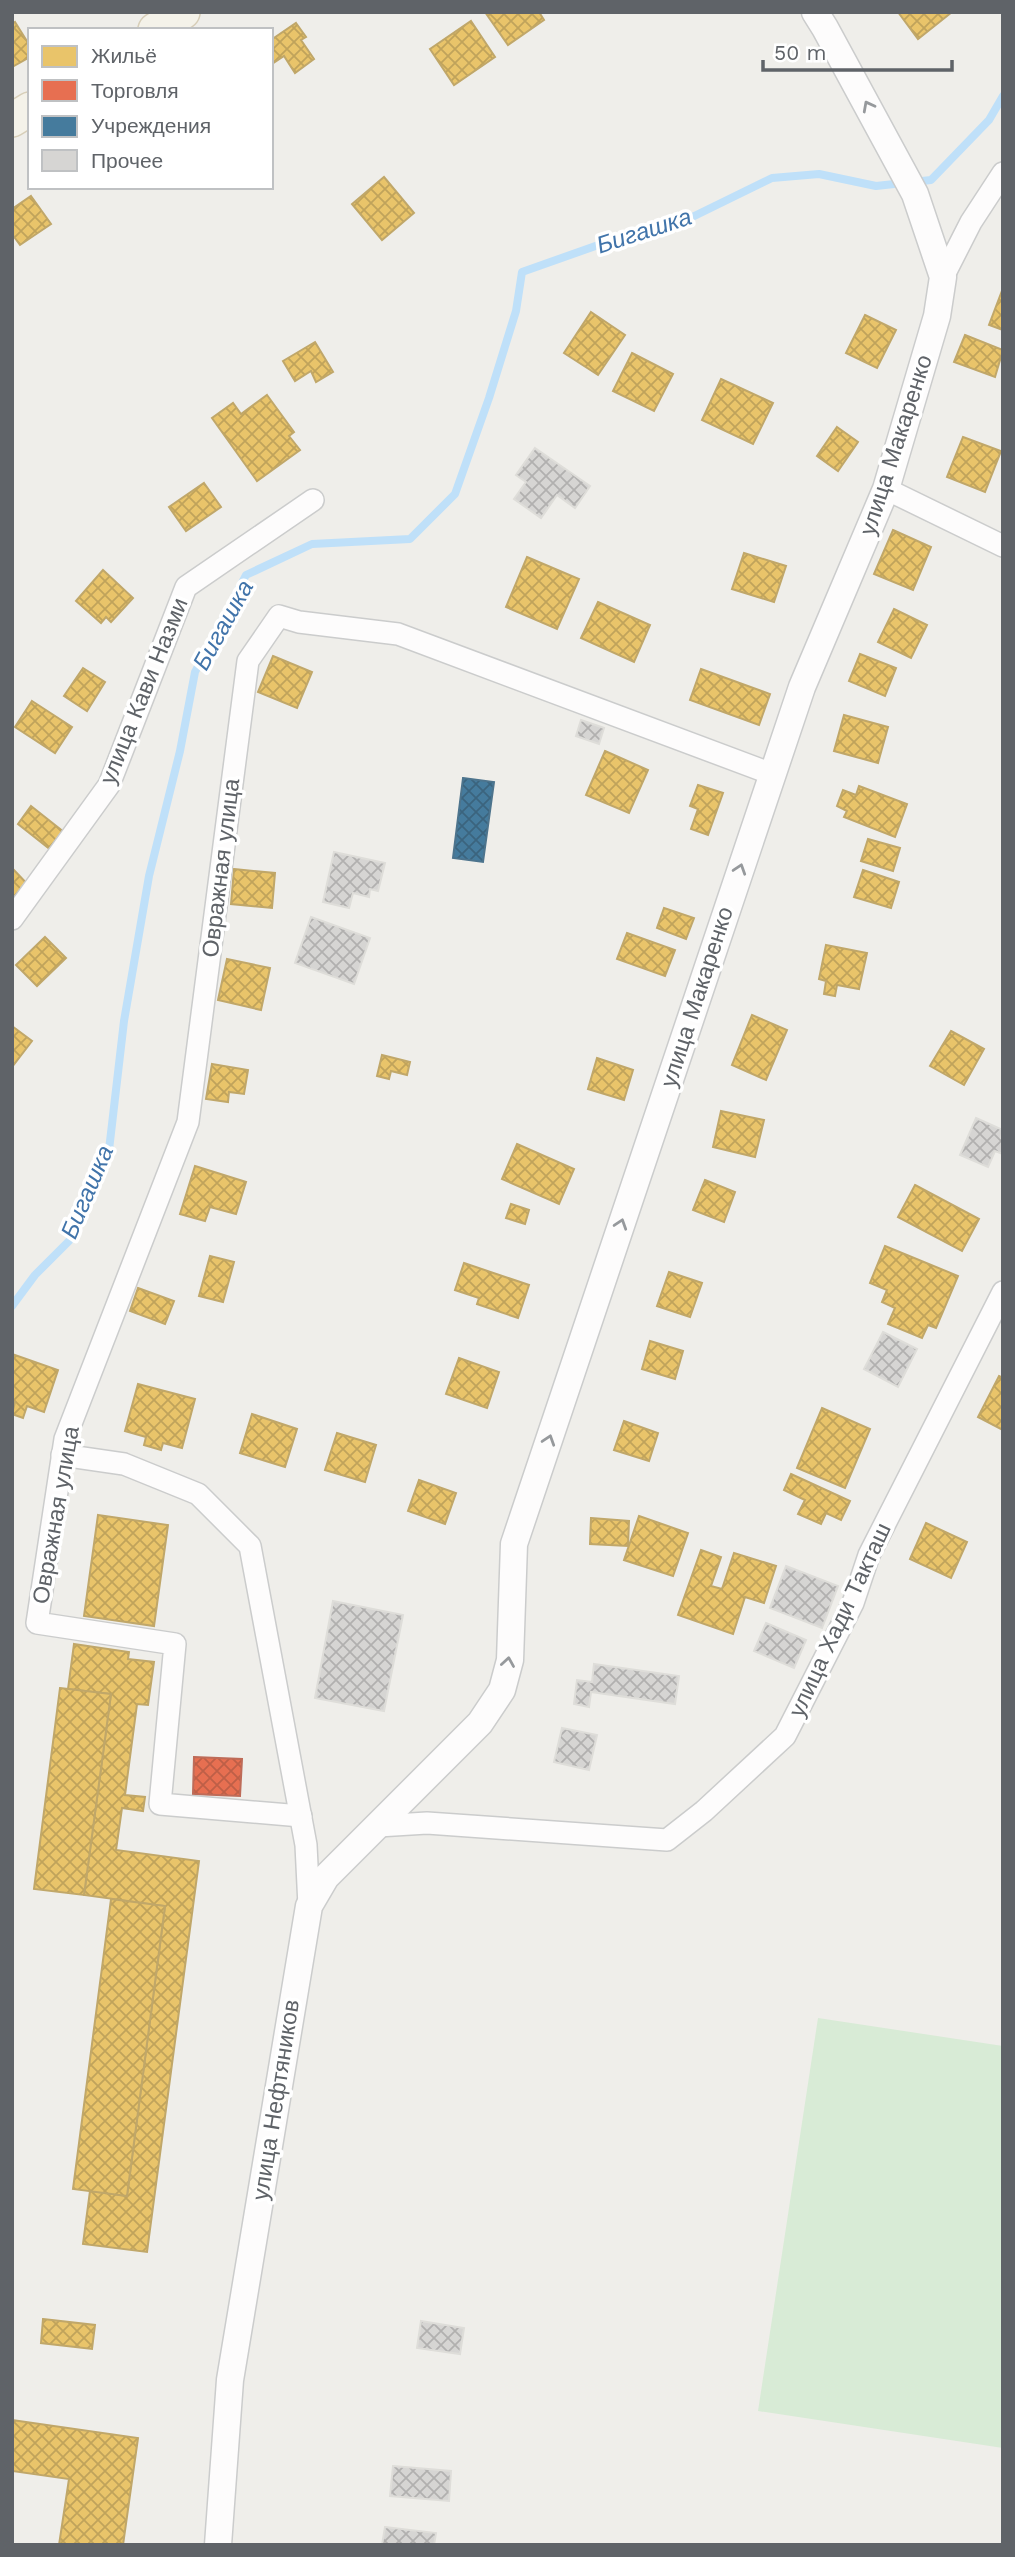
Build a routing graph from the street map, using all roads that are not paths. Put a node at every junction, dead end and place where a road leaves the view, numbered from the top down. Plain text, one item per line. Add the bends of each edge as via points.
1 (183, 12) edge
2 (815, 12) edge
3 (158, 28) edge
4 (28, 110) edge
5 (12, 120) edge
6 (1003, 173) edge
7 (943, 277) junction
8 (886, 489) junction
9 (313, 500) dead end
10 (1003, 546) edge
11 (772, 774) junction
12 (12, 919) edge
13 (1003, 1292) edge
14 (62, 1455) junction
15 (480, 1723) joint
16 (301, 1816) junction
17 (378, 1826) junction
18 (309, 1906) junction
19 (218, 2545) edge

1 - 3 main road
7 -> 2 street, улица Макаренко via 915,194
4 - 5 main road
6 - 7 street, улица Макаренко
7 - 8 street, улица Макаренко via 937,316
8 - 10 street
8 - 11 street, улица Макаренко via 802,687
9 - 12 street, улица Кави Назми via 186,587 109,785
11 - 14 street, Овражная улица via 398,634 279,616 248,661 188,1122
15 -> 11 street, улица Макаренко via 502,1690 510,1660 514,1544
13 - 17 street, улица Хади Такташ via 869,1555 853,1603 785,1735 704,1811 667,1840 427,1823
14 - 16 street via 124,1464 198,1494 250,1546
14 - 16 street, Овражная улица via 37,1623 175,1644 160,1804
15 - 17 street, улица Нефтяников
16 - 18 street
17 - 18 street, улица Нефтяников via 327,1877
18 - 19 street, улица Нефтяников via 230,2380

